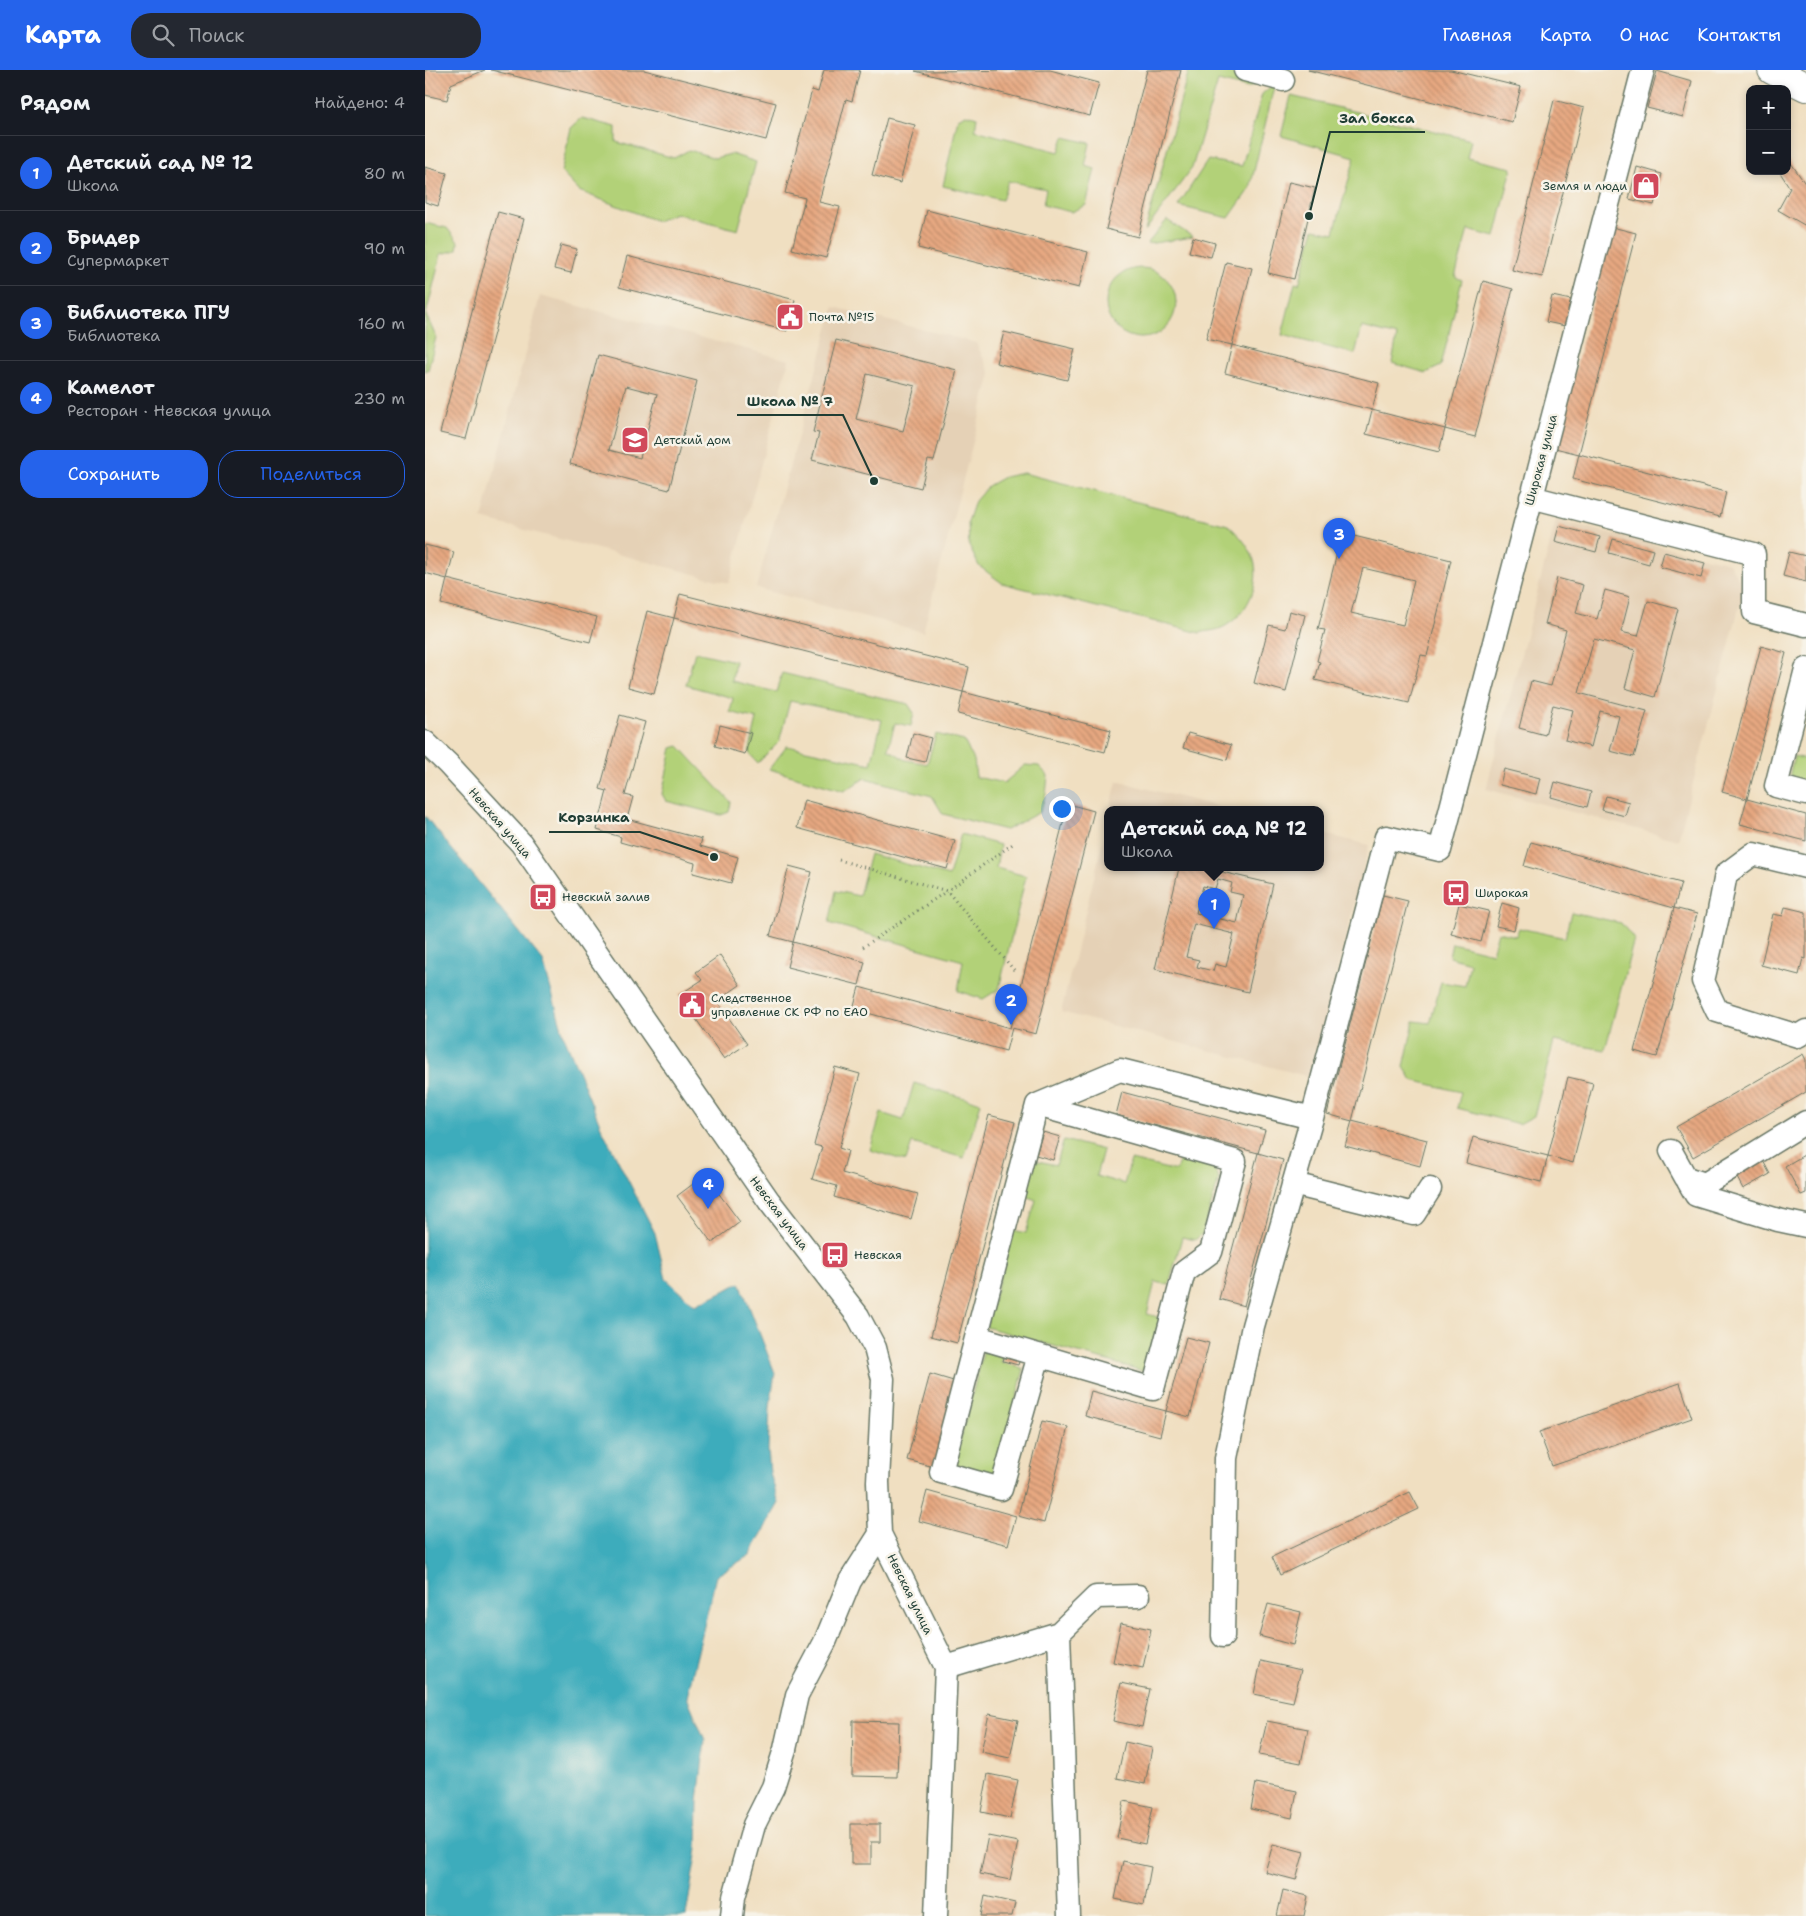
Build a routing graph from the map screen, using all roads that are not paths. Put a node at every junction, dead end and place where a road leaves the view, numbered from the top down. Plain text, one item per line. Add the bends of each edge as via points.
1 (1245, 70) edge
2 (1643, 70) edge
3 (1771, 70) edge
4 (1283, 80) dead end
5 (1806, 88) edge
6 (1531, 497) junction
7 (1806, 625) edge
8 (1806, 669) edge
9 (425, 742) edge
10 (1806, 794) edge
11 (1806, 867) edge
12 (1806, 1031) edge
13 (1037, 1105) junction
14 (1312, 1118) junction
15 (1806, 1122) edge
16 (1671, 1151) dead end
17 (1686, 1178) junction
18 (1293, 1184) junction
19 (1430, 1189) dead end
20 (1806, 1226) edge
21 (977, 1337) junction
22 (1039, 1355) junction
23 (880, 1534) junction
24 (1138, 1596) dead end
25 (1059, 1633) junction
26 (1223, 1636) dead end
27 (946, 1667) junction
28 (733, 1916) edge
29 (936, 1916) edge
30 (1069, 1916) edge

1 - 4 street
2 - 6 street, Широкая улица
3 - 5 main road
6 - 7 street via 1754,554 1754,612
6 - 14 street, Широкая улица via 1439,850 1386,837
8 - 10 street via 1776,786
9 - 23 street, Невская улица via 521,843 769,1201 858,1316 875,1348 883,1379 878,1482
11 - 12 street via 1753,854 1726,874 1703,981 1717,1011 1798,1036
13 - 14 street via 1120,1070
13 - 21 street
13 - 22 street via 1235,1162 1211,1252 1184,1272 1153,1389
14 - 18 street
15 - 17 street via 1705,1184
16 - 17 street
17 - 20 street via 1696,1195
18 - 19 street via 1414,1214
18 - 26 street via 1253,1326 1226,1458
21 - 22 street
21 - 22 street via 941,1472 1001,1488
23 - 27 street, Невская улица
23 - 28 street via 850,1581 825,1642 797,1695 773,1787 754,1825 734,1897
24 - 25 street via 1096,1597
25 - 27 street
25 - 30 street
27 - 29 street

